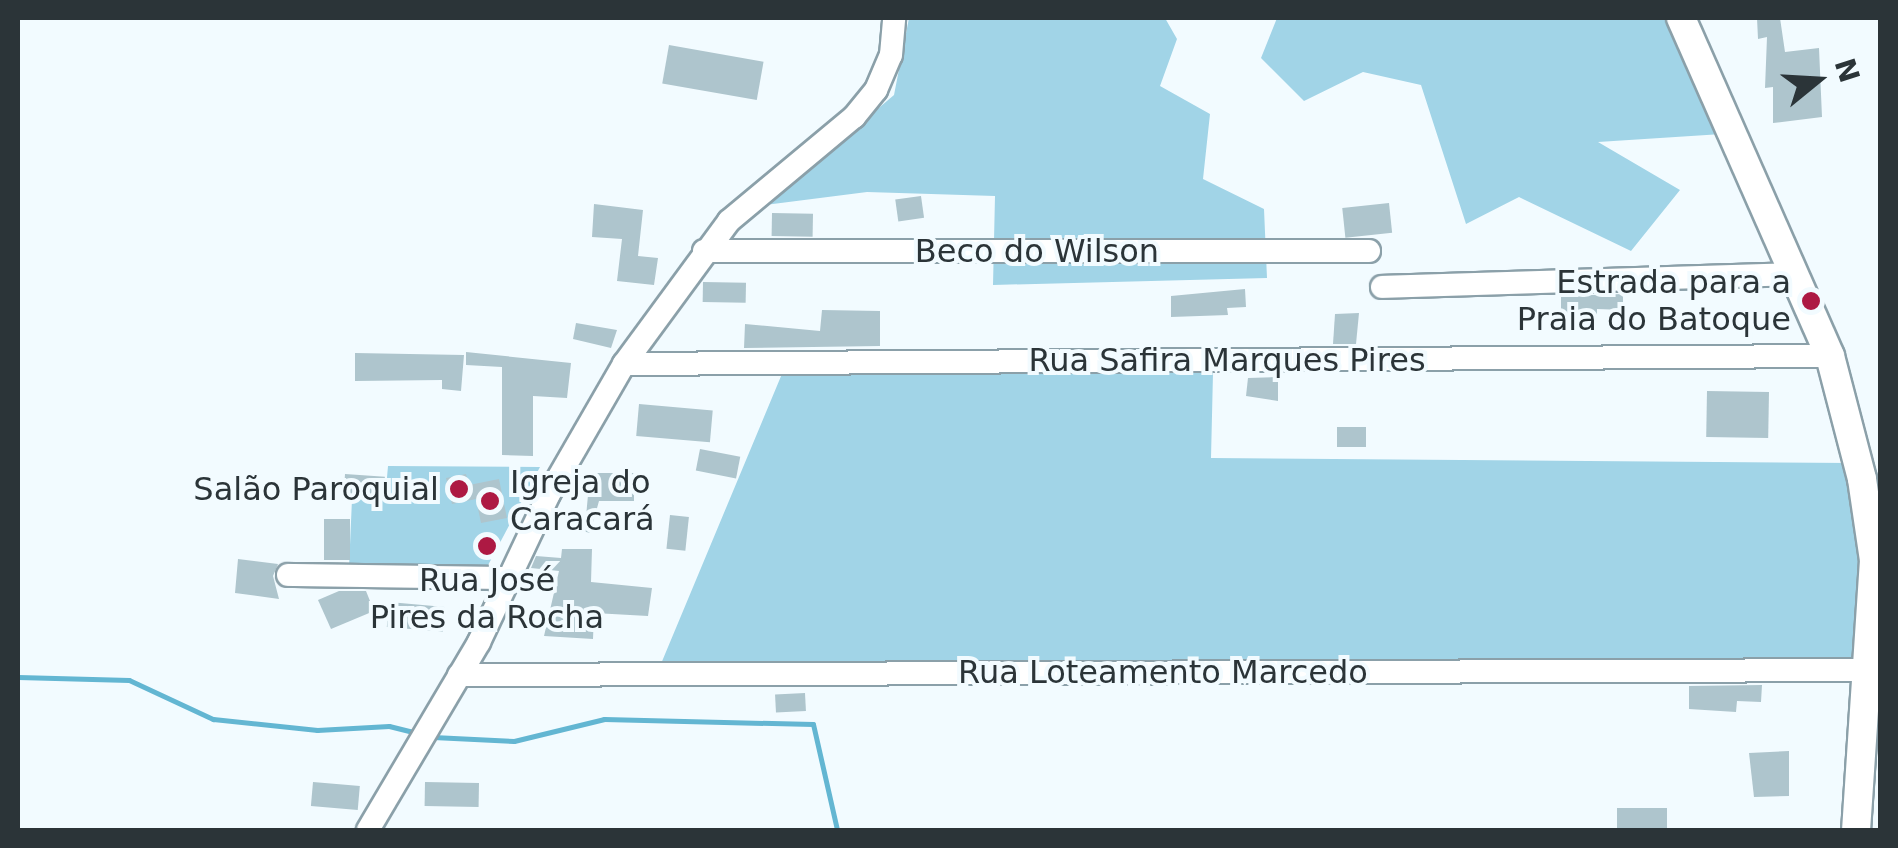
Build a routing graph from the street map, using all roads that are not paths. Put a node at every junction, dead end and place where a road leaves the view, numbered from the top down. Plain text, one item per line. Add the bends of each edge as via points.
1 (894, 18) edge
2 (1681, 18) edge
3 (704, 251) junction
4 (1369, 252) dead end
5 (1794, 274) junction
6 (1382, 288) dead end
7 (1830, 356) junction
8 (624, 364) junction
9 (288, 575) dead end
10 (508, 578) junction
11 (1868, 670) junction
12 (459, 674) junction
13 (368, 830) edge
14 (1856, 830) edge

1 - 3 street via 891,54 876,90
2 - 5 main road
3 - 4 street, Beco do Wilson
3 - 8 street
5 - 6 street
5 - 7 main road
7 - 8 street, Rua Safira Marques Pires
7 - 11 main road via 1870,519
8 - 10 street
9 - 10 street
10 - 12 street
11 - 12 street, Rua Loteamento Marcedo
11 - 14 main road
12 - 13 street

